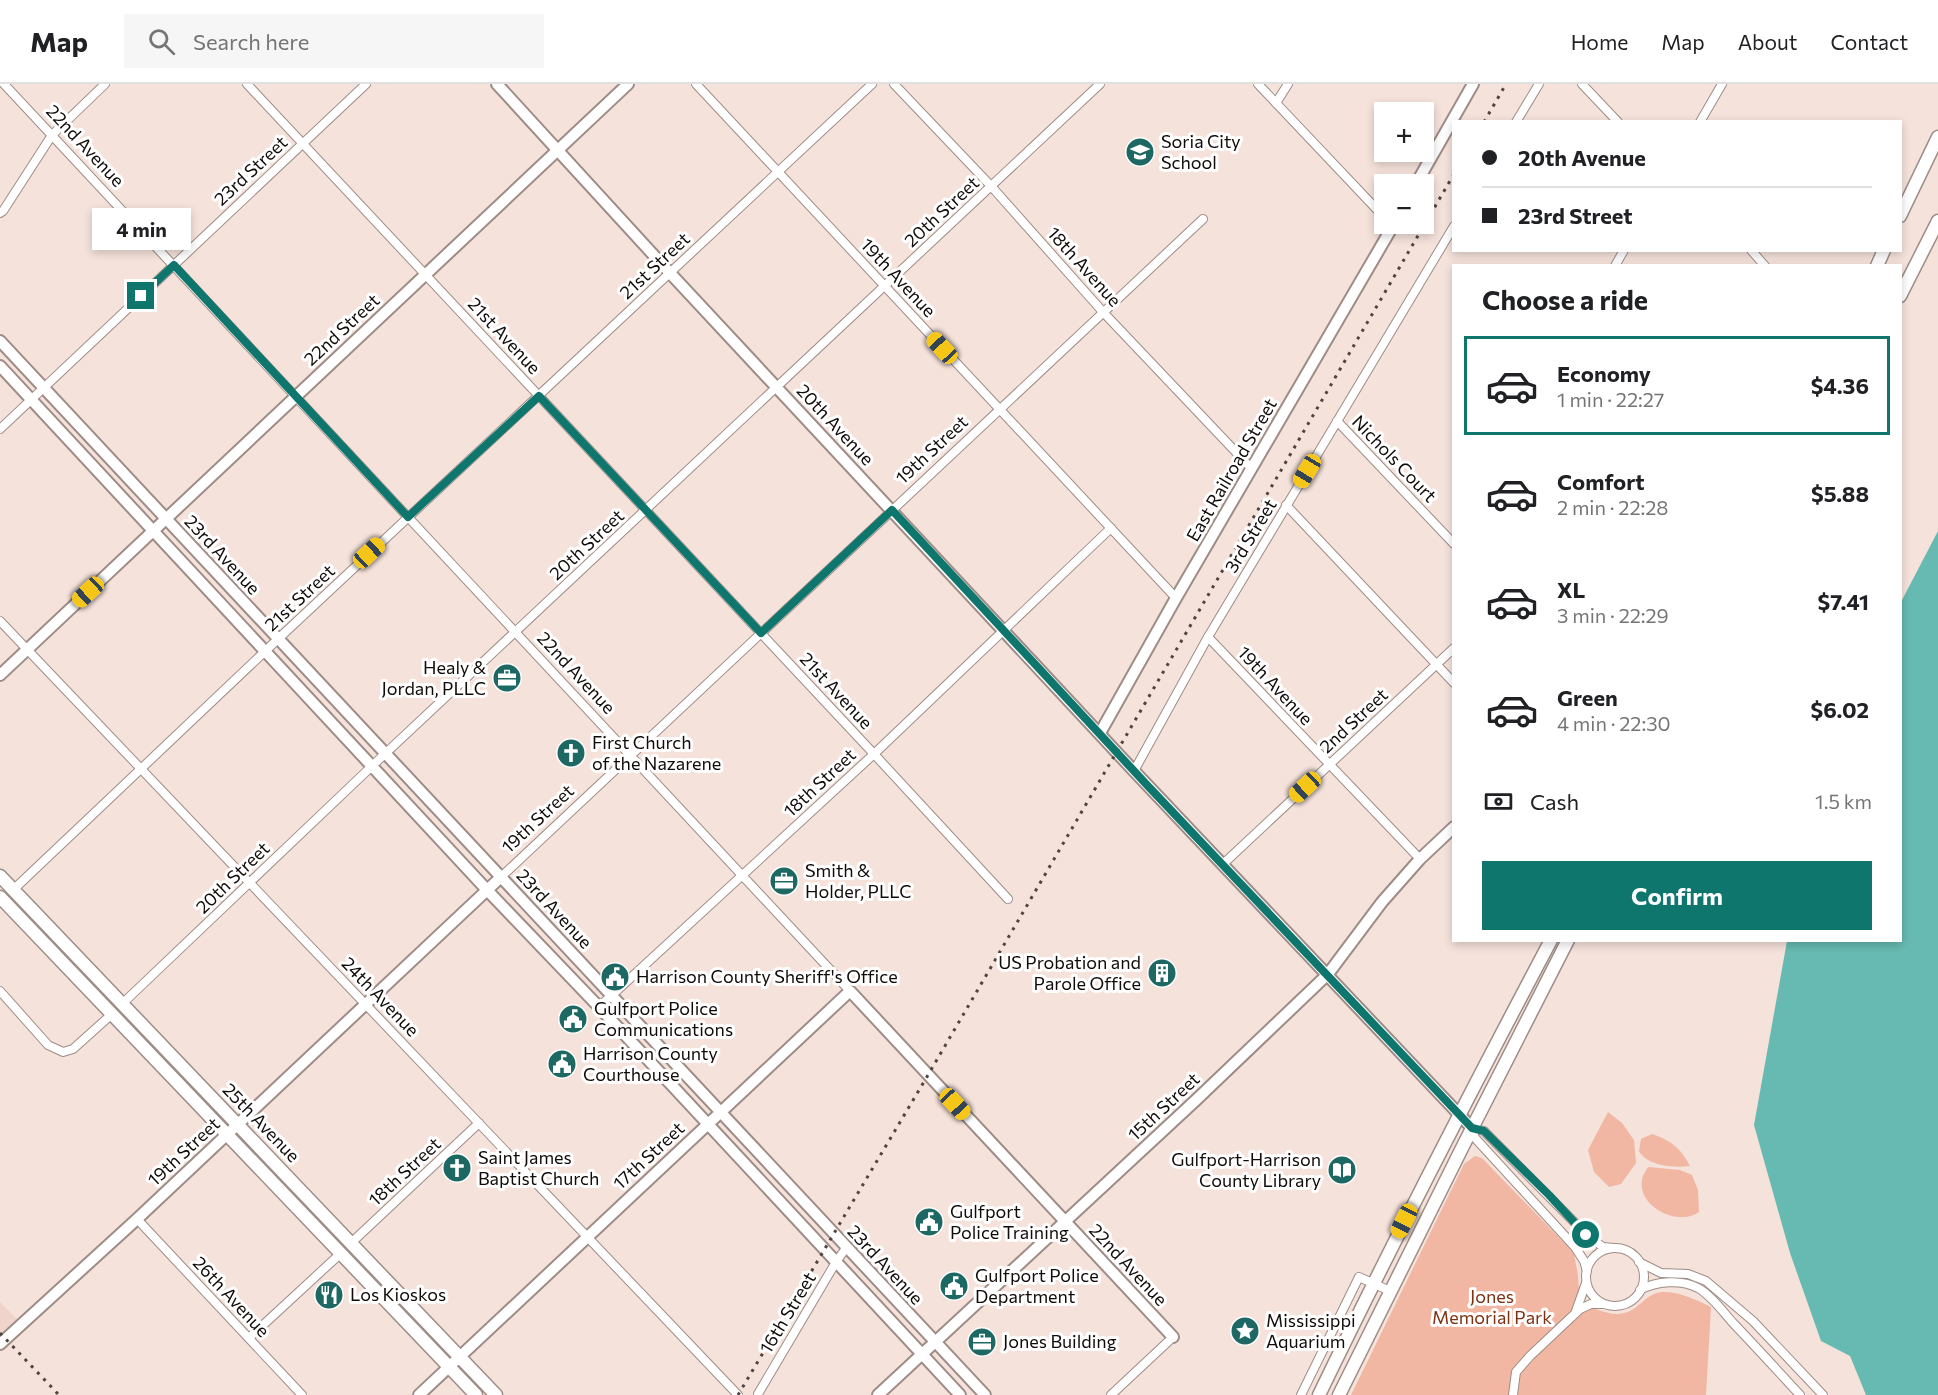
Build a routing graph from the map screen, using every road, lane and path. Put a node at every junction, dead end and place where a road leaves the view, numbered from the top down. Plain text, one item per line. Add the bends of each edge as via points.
1 (4, 84) edge
2 (105, 84) edge
3 (247, 84) edge
4 (366, 84) edge
5 (497, 84) edge
6 (628, 84) edge
7 (696, 84) edge
8 (872, 84) edge
9 (894, 84) edge
10 (1100, 84) edge
11 (1258, 84) edge
12 (1288, 84) edge
13 (1473, 84) edge
14 (1539, 84) edge
15 (1582, 84) edge
16 (1722, 84) edge
17 (1276, 104) junction
18 (1452, 120) edge
19 (1517, 120) edge
20 (1616, 120) edge
21 (1701, 120) edge
22 (1452, 121) edge
23 (52, 135) junction
24 (1938, 137) edge
25 (303, 143) junction
26 (557, 150) junction
27 (778, 172) junction
28 (1422, 174) edge
29 (991, 186) junction
30 (1374, 205) edge
31 (1902, 212) edge
32 (0, 213) edge
33 (1203, 219) dead end
34 (1938, 222) edge
35 (1452, 229) edge
36 (1383, 234) edge
37 (1753, 252) edge
38 (1763, 264) edge
39 (174, 265) junction
40 (670, 273) junction
41 (425, 274) junction
42 (885, 286) junction
43 (1902, 292) edge
44 (1103, 312) junction
45 (0, 341) edge
46 (0, 366) edge
47 (777, 387) junction
48 (44, 388) junction
49 (296, 396) junction
50 (539, 396) junction
51 (31, 399) junction
52 (1000, 409) junction
53 (1337, 421) junction
54 (0, 429) edge
55 (1252, 469) junction
56 (1286, 505) junction
57 (646, 510) junction
58 (892, 510) junction
59 (408, 517) junction
60 (166, 519) junction
61 (1111, 528) junction
62 (153, 530) junction
63 (1452, 542) edge
64 (1176, 598) junction
65 (0, 621) edge
66 (1004, 630) junction
67 (516, 632) junction
68 (761, 633) junction
69 (1208, 637) junction
70 (278, 639) junction
71 (27, 649) junction
72 (1452, 650) edge
73 (266, 651) junction
74 (1436, 664) junction
75 (0, 675) edge
76 (1452, 681) edge
77 (1100, 733) junction
78 (385, 754) junction
79 (874, 754) junction
80 (630, 755) junction
81 (1329, 765) junction
82 (372, 766) junction
83 (141, 769) junction
84 (1134, 771) junction
85 (1452, 829) edge
86 (1420, 859) junction
87 (1222, 865) junction
88 (0, 876) edge
89 (743, 876) junction
90 (501, 877) junction
91 (250, 882) junction
92 (13, 890) junction
93 (487, 890) junction
94 (1, 899) edge
95 (1008, 899) dead end
96 (1550, 942) edge
97 (1567, 942) edge
98 (1328, 974) junction
99 (0, 991) edge
100 (850, 991) junction
101 (612, 996) junction
102 (366, 1003) junction
103 (122, 1004) junction
104 (599, 1007) junction
105 (112, 1014) junction
106 (720, 1113) junction
107 (1459, 1113) junction
108 (479, 1123) junction
109 (237, 1124) junction
110 (708, 1124) junction
111 (1472, 1128) junction
112 (227, 1134) junction
113 (137, 1219) junction
114 (1065, 1221) junction
115 (588, 1236) junction
116 (351, 1243) junction
117 (846, 1248) junction
118 (1614, 1248) junction
119 (340, 1254) junction
120 (836, 1262) junction
121 (1640, 1262) junction
122 (1587, 1270) junction
123 (1587, 1282) junction
124 (1373, 1283) junction
125 (1640, 1290) junction
126 (1390, 1291) junction
127 (1605, 1304) junction
128 (1576, 1312) junction
129 (1173, 1337) joint
130 (249, 1338) junction
131 (935, 1342) junction
132 (0, 1344) edge
133 (922, 1354) junction
134 (460, 1357) junction
135 (448, 1367) junction
136 (758, 1394) edge
137 (302, 1395) edge
138 (419, 1395) edge
139 (476, 1395) edge
140 (496, 1395) edge
141 (738, 1395) edge
142 (878, 1395) edge
143 (960, 1395) edge
144 (985, 1395) edge
145 (1111, 1395) edge
146 (1301, 1395) edge
147 (1319, 1395) edge
148 (1339, 1395) edge
149 (1513, 1395) edge
150 (1800, 1395) edge
151 (1823, 1395) edge

1 - 23 street, 22nd Avenue
2 - 23 street
3 - 25 street, 21st Avenue
4 - 25 street, 23rd Street
5 - 26 street, 20th Avenue
6 - 26 street, 22nd Street
7 - 27 street, 19th Avenue
8 - 27 street, 21st Street
9 - 29 street, 18th Avenue
10 - 29 street, 20th Street
11 - 17 street
12 - 17 street
13 - 18 street
14 - 19 street
15 - 20 street
16 - 21 street
17 - 30 street
22 - 28 street
23 - 32 street
23 - 39 street, 22nd Avenue
24 - 31 main road
25 - 39 street, 23rd Street
25 - 41 street, 21st Avenue
26 - 40 street, 20th Avenue
26 - 41 street, 22nd Street
27 - 40 street, 21st Street
27 - 42 street, 19th Avenue
29 - 42 street, 20th Street
29 - 44 street, 18th Avenue
33 - 44 street, 19th Street
34 - 43 main road
35 - 53 street, 3rd Street
36 - 55 street, East Railroad Street
37 - 38 street
39 - 48 street, 23rd Street
39 - 49 street, 22nd Avenue
40 - 47 street, 20th Avenue
40 - 50 street, 21st Street
41 - 49 street, 22nd Street
41 - 50 street, 21st Avenue
42 - 47 street, 20th Street
42 - 52 street, 19th Avenue
44 - 52 street, 19th Street
44 - 55 street, 18th Avenue
45 - 48 street, 23rd Avenue
46 - 51 street, 23rd Avenue
47 - 57 street, 20th Street
47 - 58 street, 20th Avenue
48 - 51 street, 23rd Street
48 - 60 street, 23rd Avenue
49 - 59 street, 22nd Avenue
49 - 60 street, 22nd Street
50 - 57 street, 21st Avenue
50 - 59 street, 21st Street
51 - 54 street, 23rd Street
51 - 62 street, 23rd Avenue
52 - 58 street, 19th Street
52 - 61 street, 19th Avenue
53 - 56 street, 3rd Street
53 - 63 street, Nichols Court
55 - 64 street, East Railroad Street
56 - 69 street, 3rd Street
56 - 74 street
57 - 67 street, 20th Street
57 - 68 street, 21st Avenue
58 - 66 street, 20th Avenue
58 - 68 street, 19th Street
59 - 67 street, 22nd Avenue
59 - 70 street, 21st Street
60 - 62 street, 22nd Street
60 - 70 street, 23rd Avenue
61 - 64 street, 19th Avenue
61 - 66 street, 18th Street
62 - 71 street, 22nd Street
62 - 73 street, 23rd Avenue
64 - 77 street, East Railroad Street
65 - 71 street, 24th Avenue
66 - 77 street, 20th Avenue
66 - 79 street, 18th Street
67 - 78 street, 20th Street
67 - 80 street, 22nd Avenue
68 - 79 street, 21st Avenue
68 - 80 street, 19th Street
69 - 81 street, 19th Avenue
69 - 84 street, 3rd Street
70 - 73 street, 21st Street
70 - 78 street, 23rd Avenue
71 - 75 street, 22nd Street
71 - 83 street, 24th Avenue
72 - 74 street, 2nd Street
73 - 82 street, 23rd Avenue
73 - 83 street, 21st Street
74 - 76 street
74 - 81 street, 2nd Street
77 - 84 street, 20th Avenue
78 - 82 street, 20th Street
78 - 90 street, 23rd Avenue
79 - 89 street, 18th Street
79 - 95 street, 21st Avenue
80 - 89 street, 22nd Avenue
80 - 90 street, 19th Street
81 - 86 street, 19th Avenue
81 - 87 street, 2nd Street
82 - 91 street, 20th Street
82 - 93 street, 23rd Avenue
83 - 91 street, 24th Avenue
83 - 92 street, 21st Street
84 - 87 street, 20th Avenue
85 - 86 street, 15th Street
86 - 98 street, 15th Street
87 - 98 street, 20th Avenue
88 - 92 main road, 25th Avenue
89 - 100 street, 22nd Avenue
89 - 101 street, 18th Street
90 - 93 street, 19th Street
90 - 101 street, 23rd Avenue
91 - 102 street, 24th Avenue
91 - 103 street, 20th Street
92 - 103 main road, 25th Avenue
93 - 102 street, 19th Street
93 - 104 street, 23rd Avenue
94 - 105 main road, 25th Avenue
96 - 107 main road
97 - 111 main road
98 - 107 street, 20th Avenue
98 - 114 street, 15th Street
99 - 105 street via 48,1045 63,1052 73,1049
100 - 106 street, 17th Street
100 - 114 street, 22nd Avenue
101 - 104 street, 18th Street
101 - 106 street, 23rd Avenue
102 - 108 street, 24th Avenue
102 - 109 street, 19th Street
103 - 109 main road, 25th Avenue
104 - 110 street, 23rd Avenue
105 - 112 main road, 25th Avenue
106 - 110 street, 17th Street
106 - 117 street, 23rd Avenue
107 - 111 street, 20th Avenue
107 - 124 main road
108 - 115 street, 24th Avenue
108 - 116 street, 18th Street
109 - 112 street, 19th Street
109 - 116 main road, 25th Avenue
110 - 115 street, 17th Street
110 - 120 street, 23rd Avenue
111 - 118 street, 20th Avenue via 1484,1131 1590,1238
111 - 122 street, 20th Avenue via 1475,1138 1575,1247
111 - 126 main road
112 - 113 street, 19th Street
112 - 119 main road, 25th Avenue
113 - 130 street, 26th Avenue
113 - 132 street, 19th Street
114 - 129 street, 22nd Avenue
114 - 131 street, 15th Street
115 - 134 street, 17th Street
115 - 141 street, 24th Avenue
116 - 134 main road, 25th Avenue
117 - 120 street, 16th Street
117 - 131 street, 23rd Avenue
118 - 121 street via 1629,1251
118 - 122 street via 1596,1255
119 - 130 street
119 - 135 main road, 25th Avenue
120 - 133 street, 23rd Avenue
120 - 136 street, 16th Street
121 - 125 street via 1644,1276
121 - 151 street via 1661,1273 1688,1274 1710,1285 1753,1321
122 - 123 street
123 - 127 street via 1593,1296
123 - 128 street
124 - 126 street
124 - 146 street via 1359,1277
124 - 147 main road
125 - 127 street via 1625,1303
125 - 150 street via 1672,1283 1699,1289
126 - 148 main road
127 - 128 street via 1591,1304
128 - 149 street via 1521,1364
129 - 145 street
130 - 137 street, 26th Avenue
131 - 133 street, 15th Street
131 - 144 street, 23rd Avenue
133 - 142 street, 15th Street
133 - 143 street, 23rd Avenue
134 - 135 street, 17th Street
134 - 140 main road, 25th Avenue
135 - 138 street, 17th Street
135 - 139 main road, 25th Avenue

